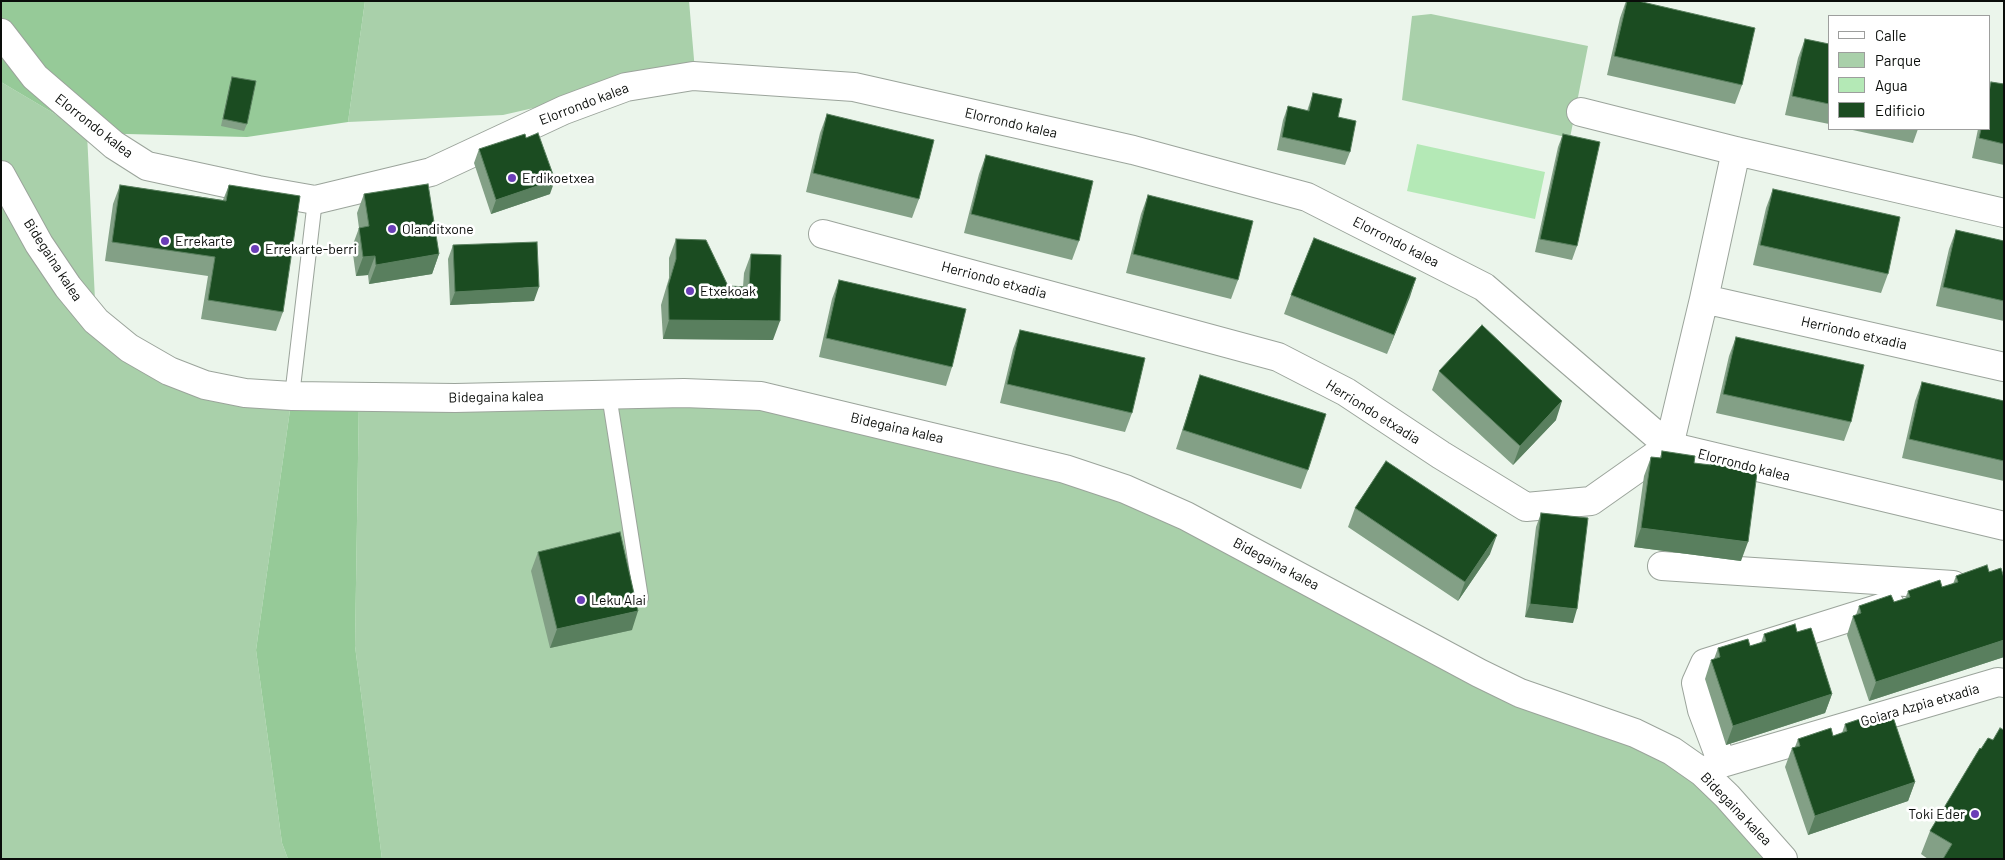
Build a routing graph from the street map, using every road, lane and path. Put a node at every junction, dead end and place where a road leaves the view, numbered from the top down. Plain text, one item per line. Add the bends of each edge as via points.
1 (1, 33) edge
2 (1581, 112) dead end
3 (1736, 151) junction
4 (1, 175) edge
5 (315, 200) junction
6 (2004, 213) edge
7 (823, 234) dead end
8 (1704, 299) junction
9 (2004, 367) edge
10 (609, 395) junction
11 (292, 396) junction
12 (1669, 446) junction
13 (2004, 526) edge
14 (1662, 566) dead end
15 (641, 598) dead end
16 (2004, 684) edge
17 (1712, 768) junction
18 (1783, 859) edge

1 - 5 street, Elorrondo kalea via 35,77 114,145 147,166
2 - 3 street
3 - 6 street
3 - 8 street
4 - 11 street, Bidegaina kalea via 39,244 68,287 96,321 129,348 204,385 246,393
5 - 11 lane
5 - 12 street, Elorrondo kalea via 431,172 564,110 626,86 693,76 854,87 1133,150 1308,197 1484,287
7 - 12 street, Herriondo etxadia via 1278,357 1346,392 1526,508 1591,501
8 - 9 street, Herriondo etxadia
8 - 12 street
10 - 11 street, Bidegaina kalea via 455,398
10 - 15 lane
10 - 17 street, Bidegaina kalea via 761,396 1065,469 1125,489 1186,516 1520,693 1635,733
12 - 13 street, Elorrondo kalea
14 - 17 street via 1966,581 1705,663 1696,683
16 - 17 street, Goiara Azpia etxadia via 1998,682
17 - 18 street, Bidegaina kalea via 1728,796

